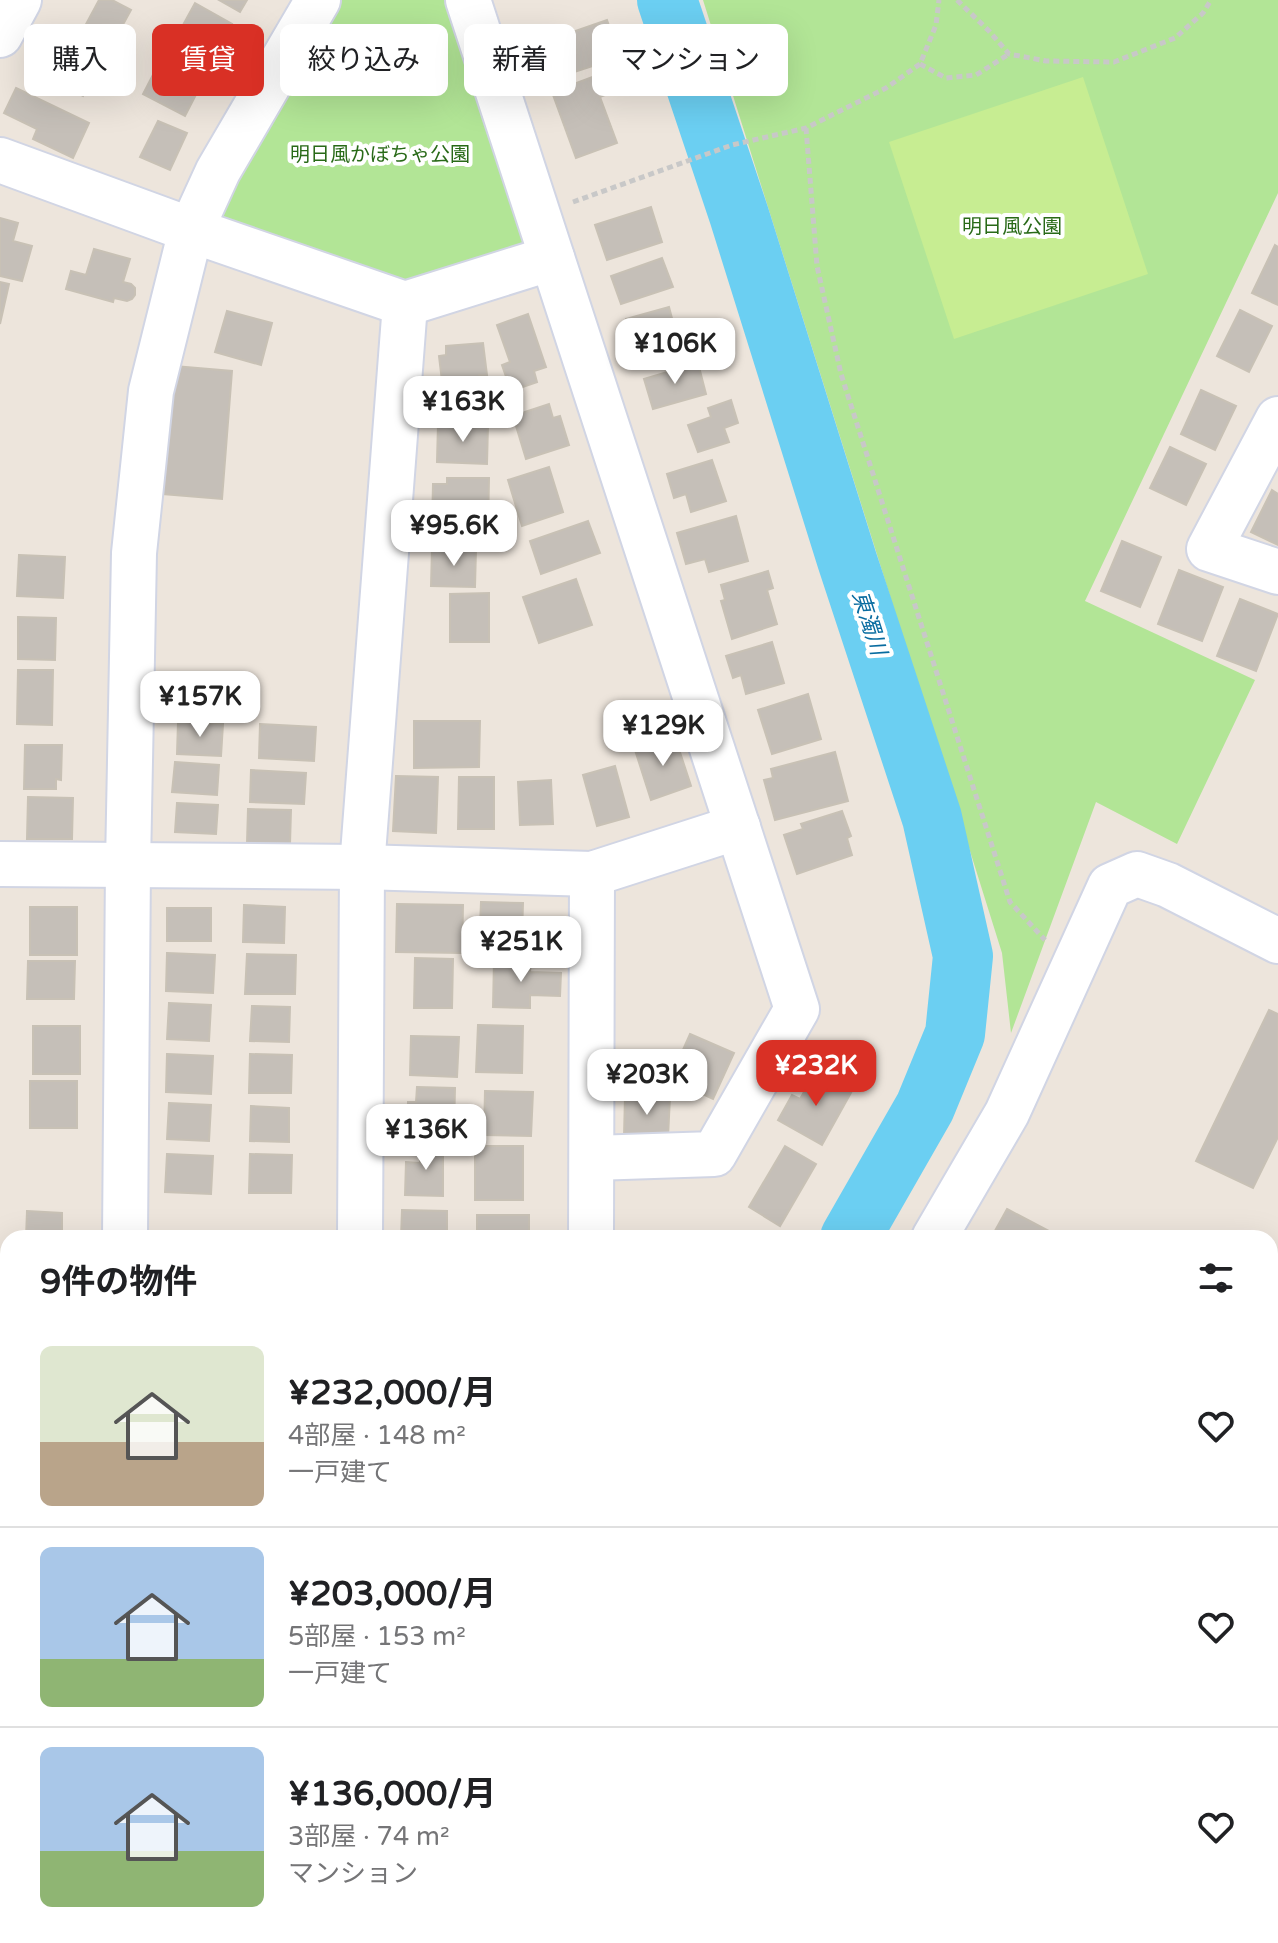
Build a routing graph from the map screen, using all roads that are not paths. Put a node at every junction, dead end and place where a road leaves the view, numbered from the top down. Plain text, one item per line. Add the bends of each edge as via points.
1 (19, 0) edge
2 (318, 0) edge
3 (468, 0) edge
4 (0, 35) edge
5 (0, 160) edge
6 (191, 230) junction
7 (552, 258) junction
8 (405, 304) junction
9 (1278, 419) edge
10 (1278, 572) edge
11 (738, 827) junction
12 (0, 864) edge
13 (128, 865) junction
14 (362, 867) junction
15 (592, 874) junction
16 (1278, 941) edge
17 (593, 1158) junction
18 (125, 1230) edge
19 (360, 1230) edge
20 (591, 1230) edge
21 (939, 1230) edge

1 - 4 street
2 - 6 street via 218,171
3 - 7 street
5 - 6 street
6 - 8 street
6 - 13 street via 151,391 134,553
7 - 8 street
7 - 11 street
8 - 14 street
9 - 10 street via 1209,549
11 - 15 street
11 - 17 street via 797,1009 714,1154
12 - 13 street
13 - 14 street
13 - 18 street
14 - 15 street
14 - 19 street
15 - 17 street
16 - 21 street via 1137,874 1110,886 1007,1113
17 - 20 street

